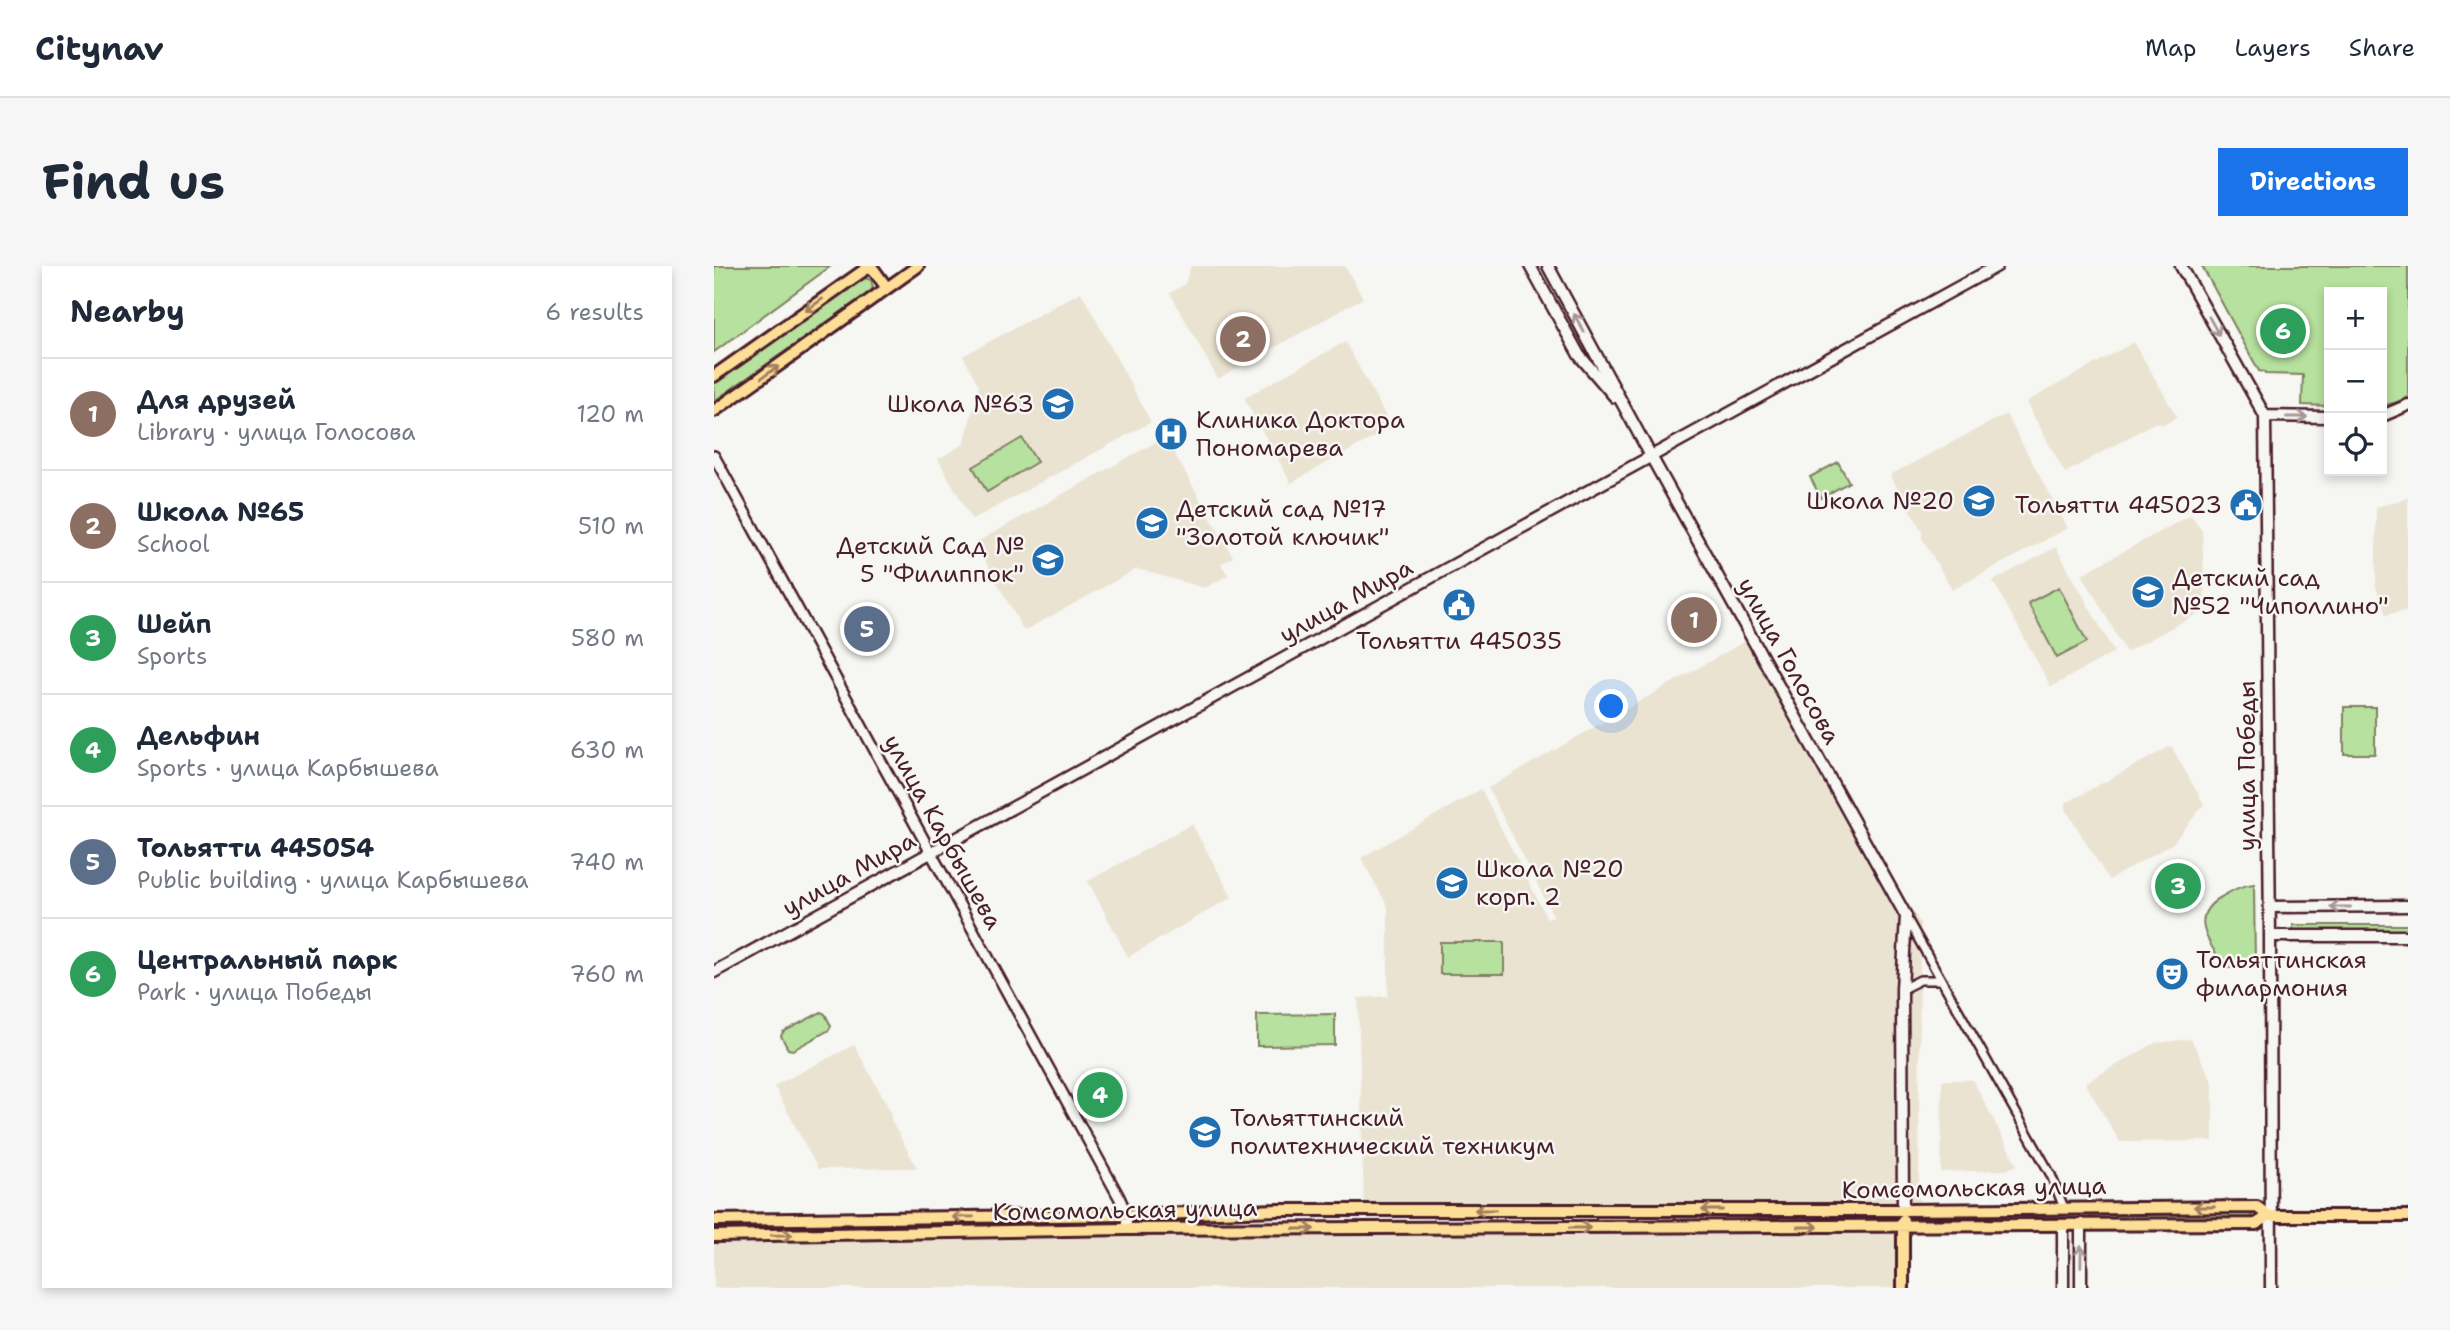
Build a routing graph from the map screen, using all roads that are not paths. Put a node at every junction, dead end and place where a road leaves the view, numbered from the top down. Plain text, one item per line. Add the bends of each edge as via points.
1 (871, 266) edge
2 (918, 266) edge
3 (1530, 266) edge
4 (1548, 266) edge
5 (1997, 266) edge
6 (2181, 266) edge
7 (887, 288) junction
8 (1593, 348) junction
9 (1579, 355) junction
10 (714, 376) edge
11 (2408, 405) edge
12 (714, 411) edge
13 (2387, 414) edge
14 (2265, 416) junction
15 (2324, 417) edge
16 (1635, 426) junction
17 (714, 456) edge
18 (1652, 458) junction
19 (931, 853) junction
20 (2408, 906) edge
21 (2270, 907) junction
22 (1906, 916) junction
23 (2270, 936) junction
24 (2408, 936) edge
25 (714, 972) edge
26 (1940, 979) junction
27 (1902, 989) junction
28 (2064, 1208) junction
29 (2004, 1209) junction
30 (1536, 1210) junction
31 (1676, 1210) junction
32 (1903, 1210) junction
33 (1127, 1215) junction
34 (2269, 1216) junction
35 (2408, 1216) edge
36 (940, 1217) junction
37 (714, 1220) edge
38 (2081, 1224) junction
39 (2004, 1225) junction
40 (2063, 1225) junction
41 (1903, 1226) junction
42 (1536, 1228) junction
43 (1676, 1228) junction
44 (1126, 1229) junction
45 (939, 1233) junction
46 (714, 1236) edge
47 (1903, 1288) edge
48 (2063, 1288) edge
49 (2081, 1288) edge
50 (2271, 1288) edge

1 - 7 main road
1 -> 10 main road
2 - 7 main road
3 - 9 main road, улица Голосова
8 -> 4 main road, улица Голосова
5 - 18 main road, улица Мира
6 -> 14 main road, улица Победы
12 -> 7 main road
8 - 9 main road via 1586,356
8 - 16 main road, улица Голосова
9 - 16 main road, улица Голосова
11 - 13 main road
14 -> 15 main road
14 - 21 main road, улица Победы
16 - 18 main road, улица Голосова
17 - 19 street, улица Карбышева
18 - 19 main road, улица Мира
18 - 22 main road, улица Голосова
19 - 25 main road, улица Мира
19 - 33 street, улица Карбышева
20 -> 21 main road
21 - 23 main road, улица Победы
22 - 26 street
22 - 27 main road
23 - 24 main road
23 - 34 main road, улица Победы
26 - 27 street via 1920,980
26 - 28 street via 2051,1175
27 - 32 main road
28 - 29 main road, Комсомольская улица
34 -> 28 main road, Комсомольская улица via 2257,1207
29 - 32 main road, Комсомольская улица
29 - 39 main road
30 - 31 main road, Комсомольская улица
30 -> 33 main road, Комсомольская улица
30 - 42 main road
32 -> 31 main road, Комсомольская улица
31 - 43 main road
32 - 41 main road
33 -> 36 main road, Комсомольская улица
33 - 44 street
34 - 35 main road, Комсомольская улица
34 - 38 main road, Комсомольская улица via 2256,1224
34 - 50 main road, улица Победы
36 - 37 main road, Комсомольская улица
36 - 45 main road
38 - 40 main road, Комсомольская улица
49 -> 38 main road
39 - 40 main road, Комсомольская улица
39 - 41 main road, Комсомольская улица
40 - 48 main road
43 -> 41 main road, Комсомольская улица
41 - 47 main road
42 -> 43 main road, Комсомольская улица
44 -> 42 main road, Комсомольская улица
44 - 45 main road, Комсомольская улица
46 -> 45 main road, Комсомольская улица

